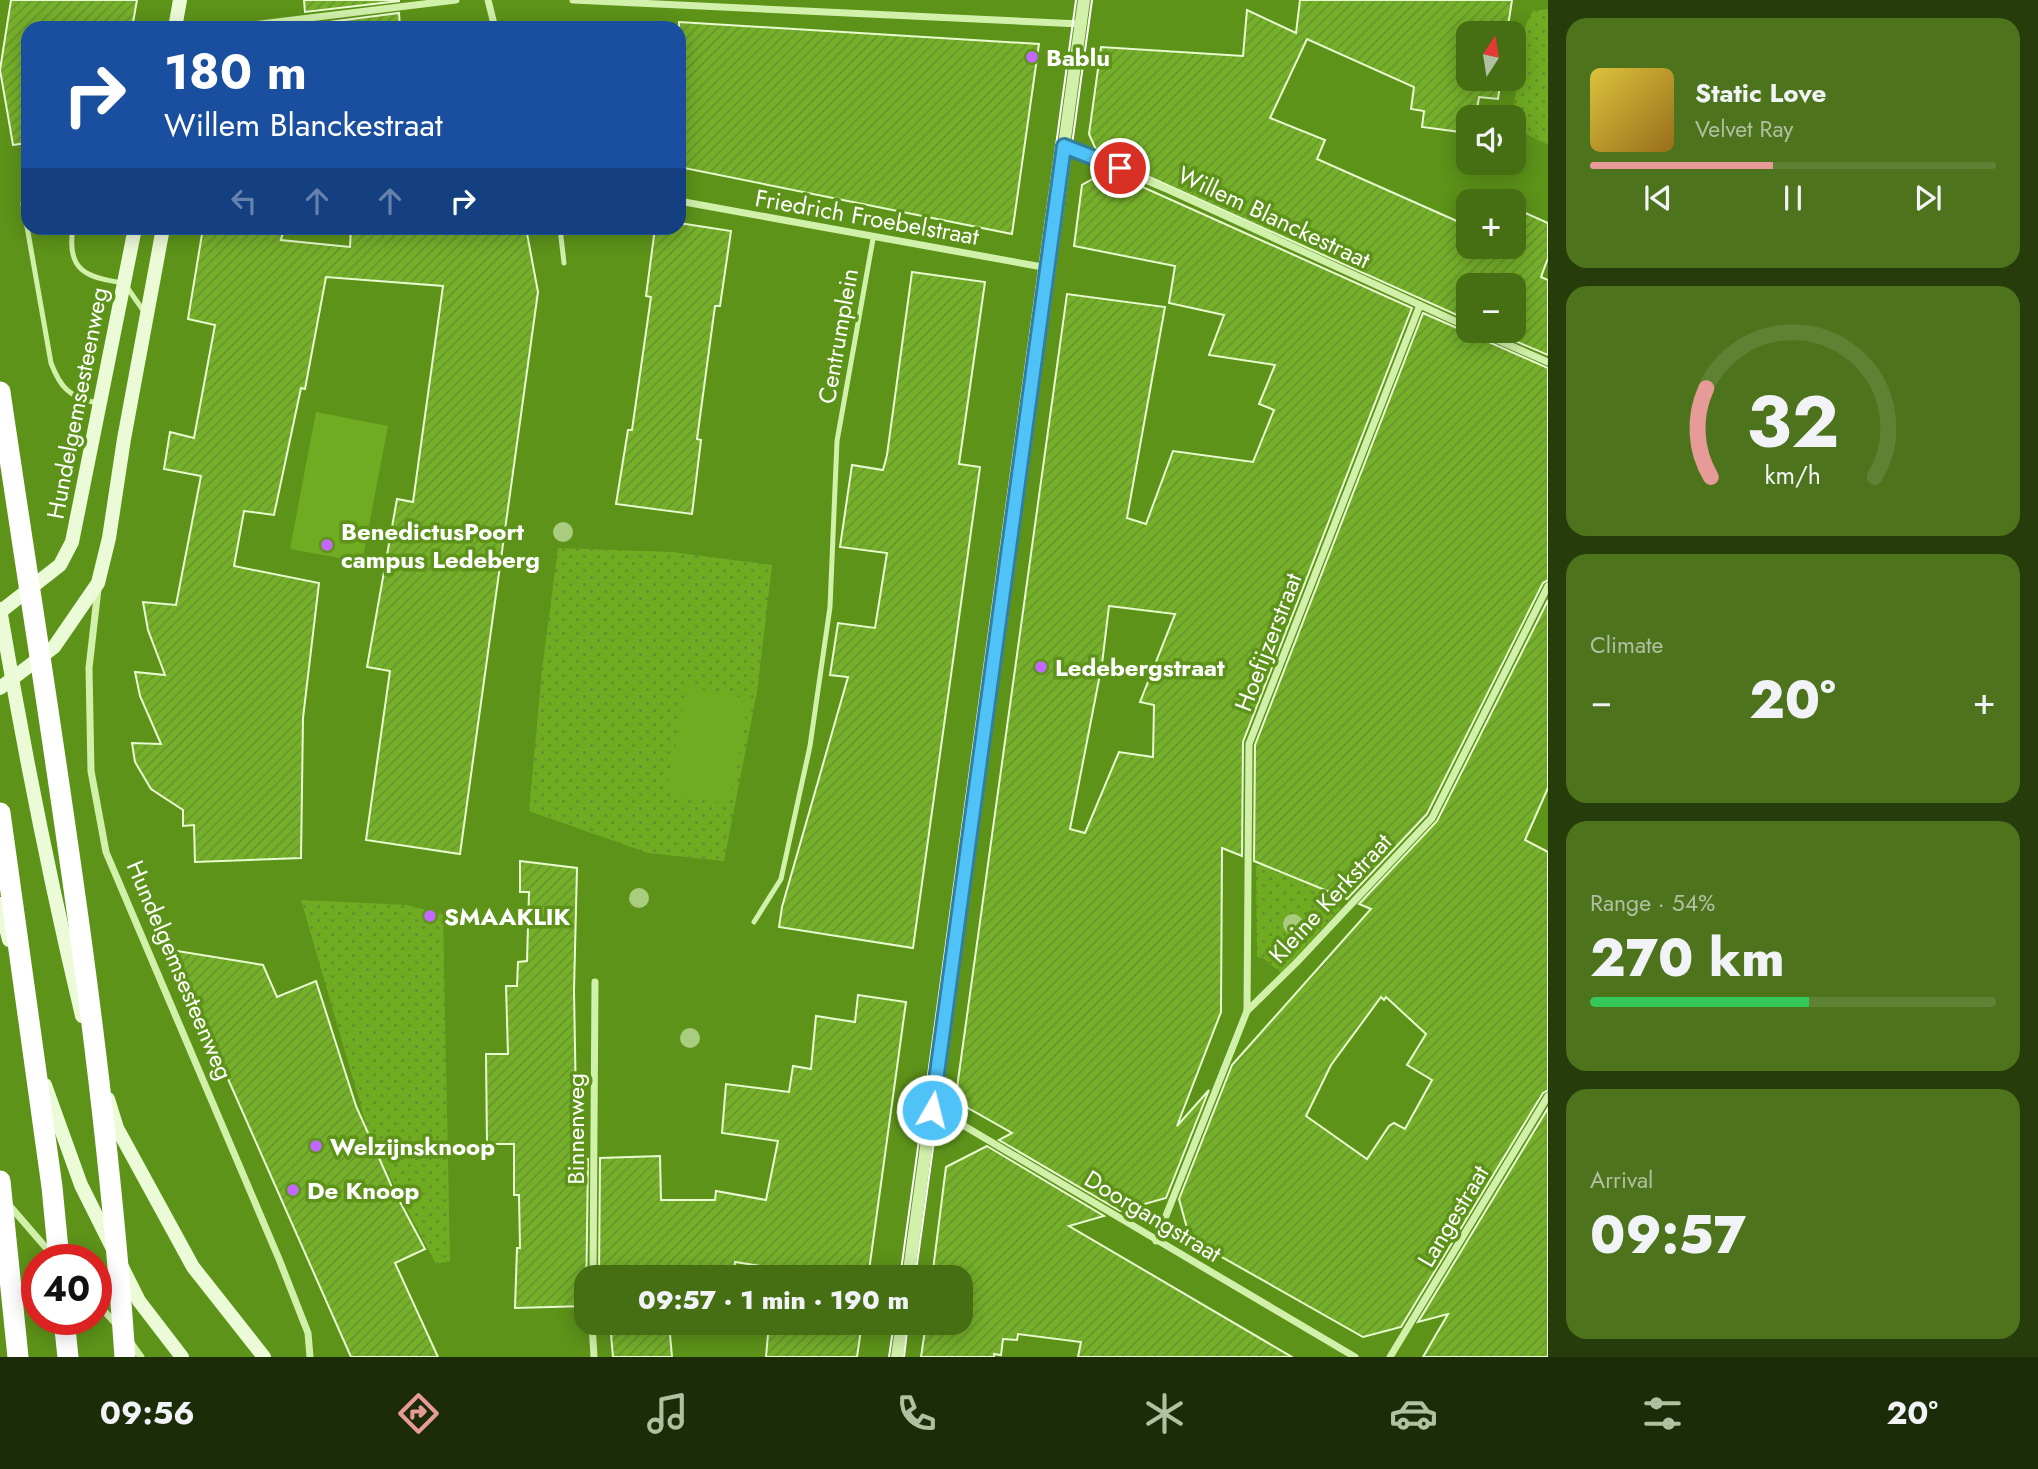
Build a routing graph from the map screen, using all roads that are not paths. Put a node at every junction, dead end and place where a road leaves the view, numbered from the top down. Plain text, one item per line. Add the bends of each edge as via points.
1 (180, 0) edge
2 (456, 0) edge
3 (488, 0) edge
4 (573, 0) edge
5 (1084, 0) edge
6 (176, 21) edge
7 (285, 21) edge
8 (493, 21) edge
9 (1080, 24) junction
10 (1064, 146) junction
11 (686, 202) edge
12 (28, 235) edge
13 (73, 235) edge
14 (134, 235) edge
15 (162, 235) edge
16 (562, 235) edge
17 (873, 239) junction
18 (564, 263) dead end
19 (1048, 268) junction
20 (124, 284) junction
21 (1420, 305) junction
22 (146, 315) junction
23 (1456, 322) edge
24 (1504, 343) edge
25 (1548, 362) edge
26 (0, 392) edge
27 (100, 404) junction
28 (98, 583) junction
29 (1548, 586) edge
30 (0, 611) edge
31 (6, 685) edge
32 (0, 813) edge
33 (0, 904) edge
34 (754, 922) dead end
35 (595, 982) dead end
36 (1247, 1011) junction
37 (1548, 1096) edge
38 (932, 1110) junction
39 (0, 1181) edge
40 (0, 1194) edge
41 (1156, 1241) junction
42 (44, 1244) edge
43 (56, 1244) edge
44 (593, 1265) edge
45 (910, 1265) edge
46 (112, 1319) edge
47 (66, 1335) edge
48 (593, 1335) edge
49 (900, 1335) edge
50 (18, 1357) edge
51 (68, 1357) edge
52 (125, 1357) edge
53 (141, 1357) edge
54 (182, 1357) edge
55 (264, 1357) edge
56 (310, 1357) edge
57 (594, 1357) edge
58 (897, 1357) edge
59 (1355, 1357) edge
60 (1391, 1357) edge

1 - 6 main road
2 - 7 street
3 - 8 street
4 - 9 street
5 - 9 street
9 - 10 street
10 - 19 street
10 - 21 street, Willem Blanckestraat
11 - 17 street, Friedrich Froebelstraat
12 - 27 lane via 57,378 71,396
13 - 20 lane via 71,253 83,272
14 - 20 main road, Hundelgemsesteenweg
15 - 22 main road, Hundelgemsesteenweg
16 - 18 lane
17 - 19 street, Friedrich Froebelstraat
17 - 34 lane, Centrumplein via 837,440 830,607 810,746 780,879
19 - 38 street
20 - 22 lane
20 - 27 main road, Hundelgemsesteenweg
21 - 23 street, Willem Blanckestraat
21 - 36 street, Hoefijzerstraat via 1249,744
22 - 28 main road, Hundelgemsesteenweg
24 - 25 street
26 - 52 highway, bridge via 99,1082
27 - 30 main road, Hundelgemsesteenweg via 72,542 60,565
28 - 31 main road, Hundelgemsesteenweg via 54,647
28 - 56 street, Hundelgemsesteenweg via 89,668 91,771 106,852 279,1259 308,1334
29 - 36 street, Kleine Kerkstraat via 1432,818
30 - 31 main road, Hundelgemsesteenweg
31 - 55 main road, Hundelgemsesteenweg via 87,1033 117,1128 193,1267
32 - 43 highway, bridge
33 - 54 main road via 41,1077 81,1185 139,1301
35 - 44 street, Binnenweg
36 - 41 street, Kleine Kerkstraat
37 - 60 street, Langestraat
38 - 41 street, Doorgangstraat
38 - 45 street
39 - 50 highway, bridge
40 - 42 street
41 - 59 street, Doorgangstraat
46 - 53 street
47 - 51 highway
48 - 57 street
49 - 58 street

